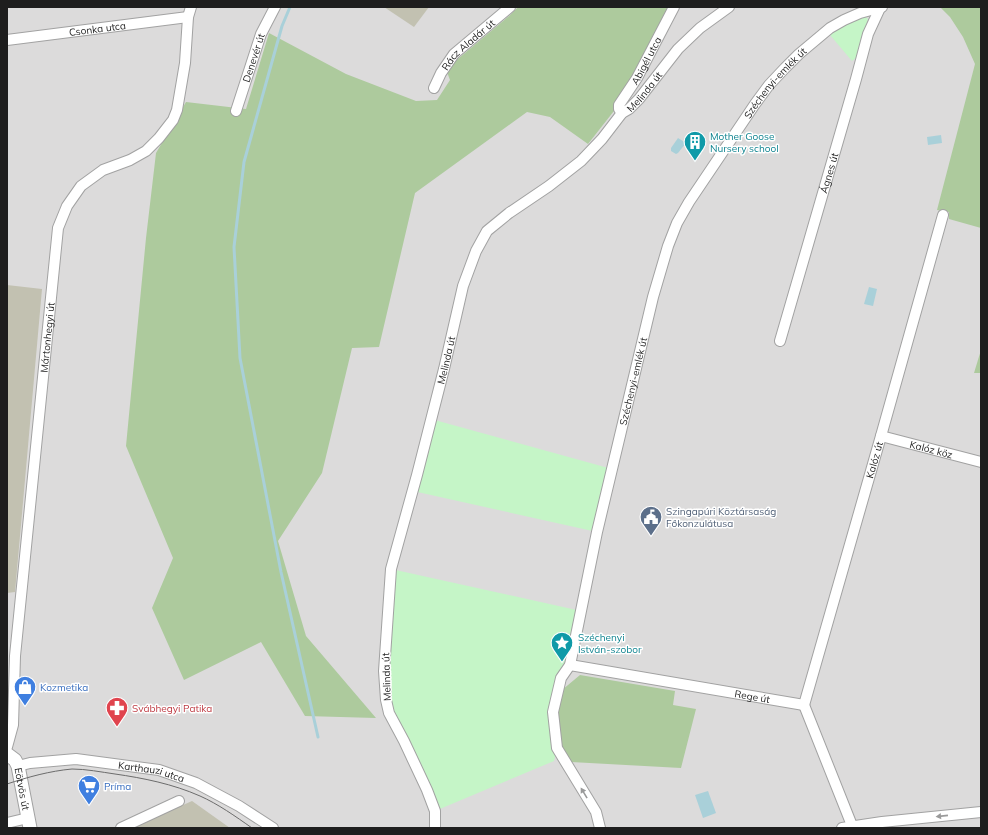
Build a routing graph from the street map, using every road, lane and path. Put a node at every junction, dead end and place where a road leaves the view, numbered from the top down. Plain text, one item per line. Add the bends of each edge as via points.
1 (275, 7) edge
2 (510, 7) edge
3 (674, 7) edge
4 (729, 7) edge
5 (881, 7) edge
6 (190, 12) edge
7 (7, 40) edge
8 (434, 88) dead end
9 (236, 111) dead end
10 (622, 113) junction
11 (943, 214) dead end
12 (780, 341) dead end
13 (881, 436) junction
14 (981, 462) edge
15 (570, 665) junction
16 (804, 705) junction
17 (10, 725) edge
18 (7, 747) edge
19 (7, 754) edge
20 (18, 766) junction
21 (178, 801) dead end
22 (981, 812) edge
23 (7, 823) edge
24 (29, 823) edge
25 (880, 825) edge
26 (121, 828) edge
27 (273, 828) edge
28 (434, 828) edge
29 (600, 828) edge
30 (842, 828) edge
31 (852, 828) edge

1 - 9 street, Denevér út via 261,34
2 - 8 street, Rácz Aladár út via 454,54 440,73
3 - 10 street, Abigél utca via 620,105
4 - 10 street, Melinda út via 700,28 678,49 639,99
5 - 12 street, Ágnes út via 868,34
5 - 15 street, Széchenyi-emlék út via 860,13 830,28 785,68 755,104 677,223 653,297 597,532
6 - 7 street, Csonka utca
6 - 17 street, Mártonhegyi út via 185,63 173,120 146,151 103,170 81,186 67,206 58,228
10 - 28 street, Melinda út via 581,161 487,231 476,251 463,286 391,569 384,671 389,713 435,811
11 - 13 street, Kalóz út
13 - 14 street, Kalóz köz
13 - 16 street, Kalóz út
15 - 16 street, Rege út
29 -> 15 street, Széchenyi-emlék út via 596,812 557,748 553,712 561,678
16 - 31 street
17 - 18 street
19 - 20 street, Eötvös út
20 - 24 street, Eötvös út
20 - 27 street, Karthauzi utca via 76,759 159,770 196,783
21 - 26 street
22 -> 25 street
23 - 24 street
25 - 31 street
30 - 31 street

